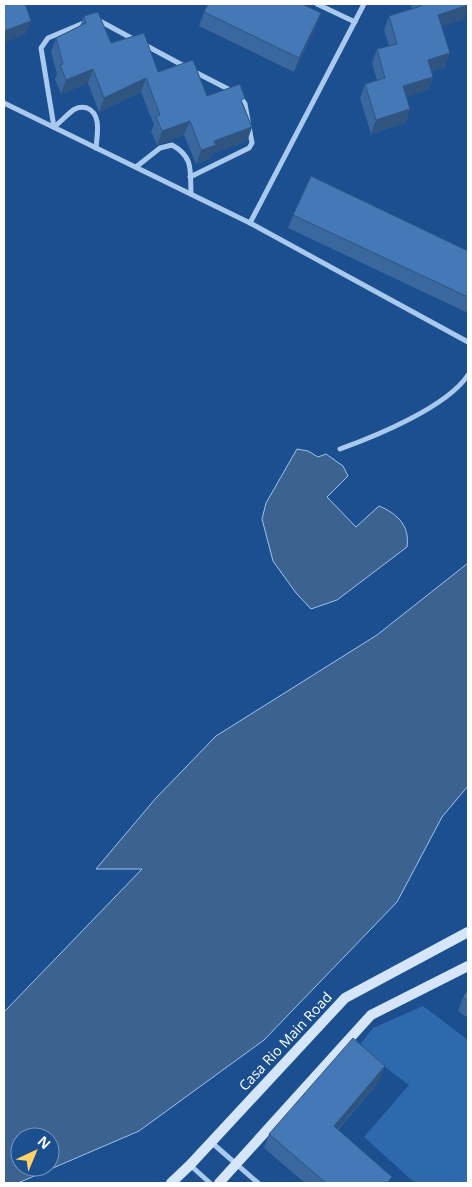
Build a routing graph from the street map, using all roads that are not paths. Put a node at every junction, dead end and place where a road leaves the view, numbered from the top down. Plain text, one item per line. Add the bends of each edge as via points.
1 (318, 4) edge
2 (364, 4) edge
3 (355, 22) junction
4 (4, 103) edge
5 (54, 128) junction
6 (96, 148) junction
7 (136, 167) junction
8 (190, 177) junction
9 (191, 194) junction
10 (250, 223) junction
11 (468, 342) edge
12 (468, 375) edge
13 (340, 449) dead end
14 (468, 932) edge
15 (468, 966) edge
16 (211, 1142) junction
17 (236, 1164) junction
18 (190, 1166) junction
19 (171, 1183) edge
20 (210, 1183) edge
21 (219, 1183) edge
22 (258, 1183) edge

1 - 3 street
2 - 3 street
3 - 10 street
4 - 5 street
5 - 6 street
5 - 6 street via 75,109 90,110 97,122
5 - 8 street via 41,48 48,38 94,18 238,94 245,104 252,143 249,148
6 - 7 street
7 - 8 street via 160,148 172,145 185,152
7 - 9 street
8 - 9 street
9 - 10 street
10 - 11 street
12 - 13 street via 451,395 431,407 368,439
14 - 16 street, Casa Rio Main Road via 345,998
15 - 17 street via 371,1015
16 - 17 street
16 - 18 street, Casa Rio Main Road
17 - 21 street
17 - 22 street
18 - 19 street, Casa Rio Main Road
18 - 20 street

